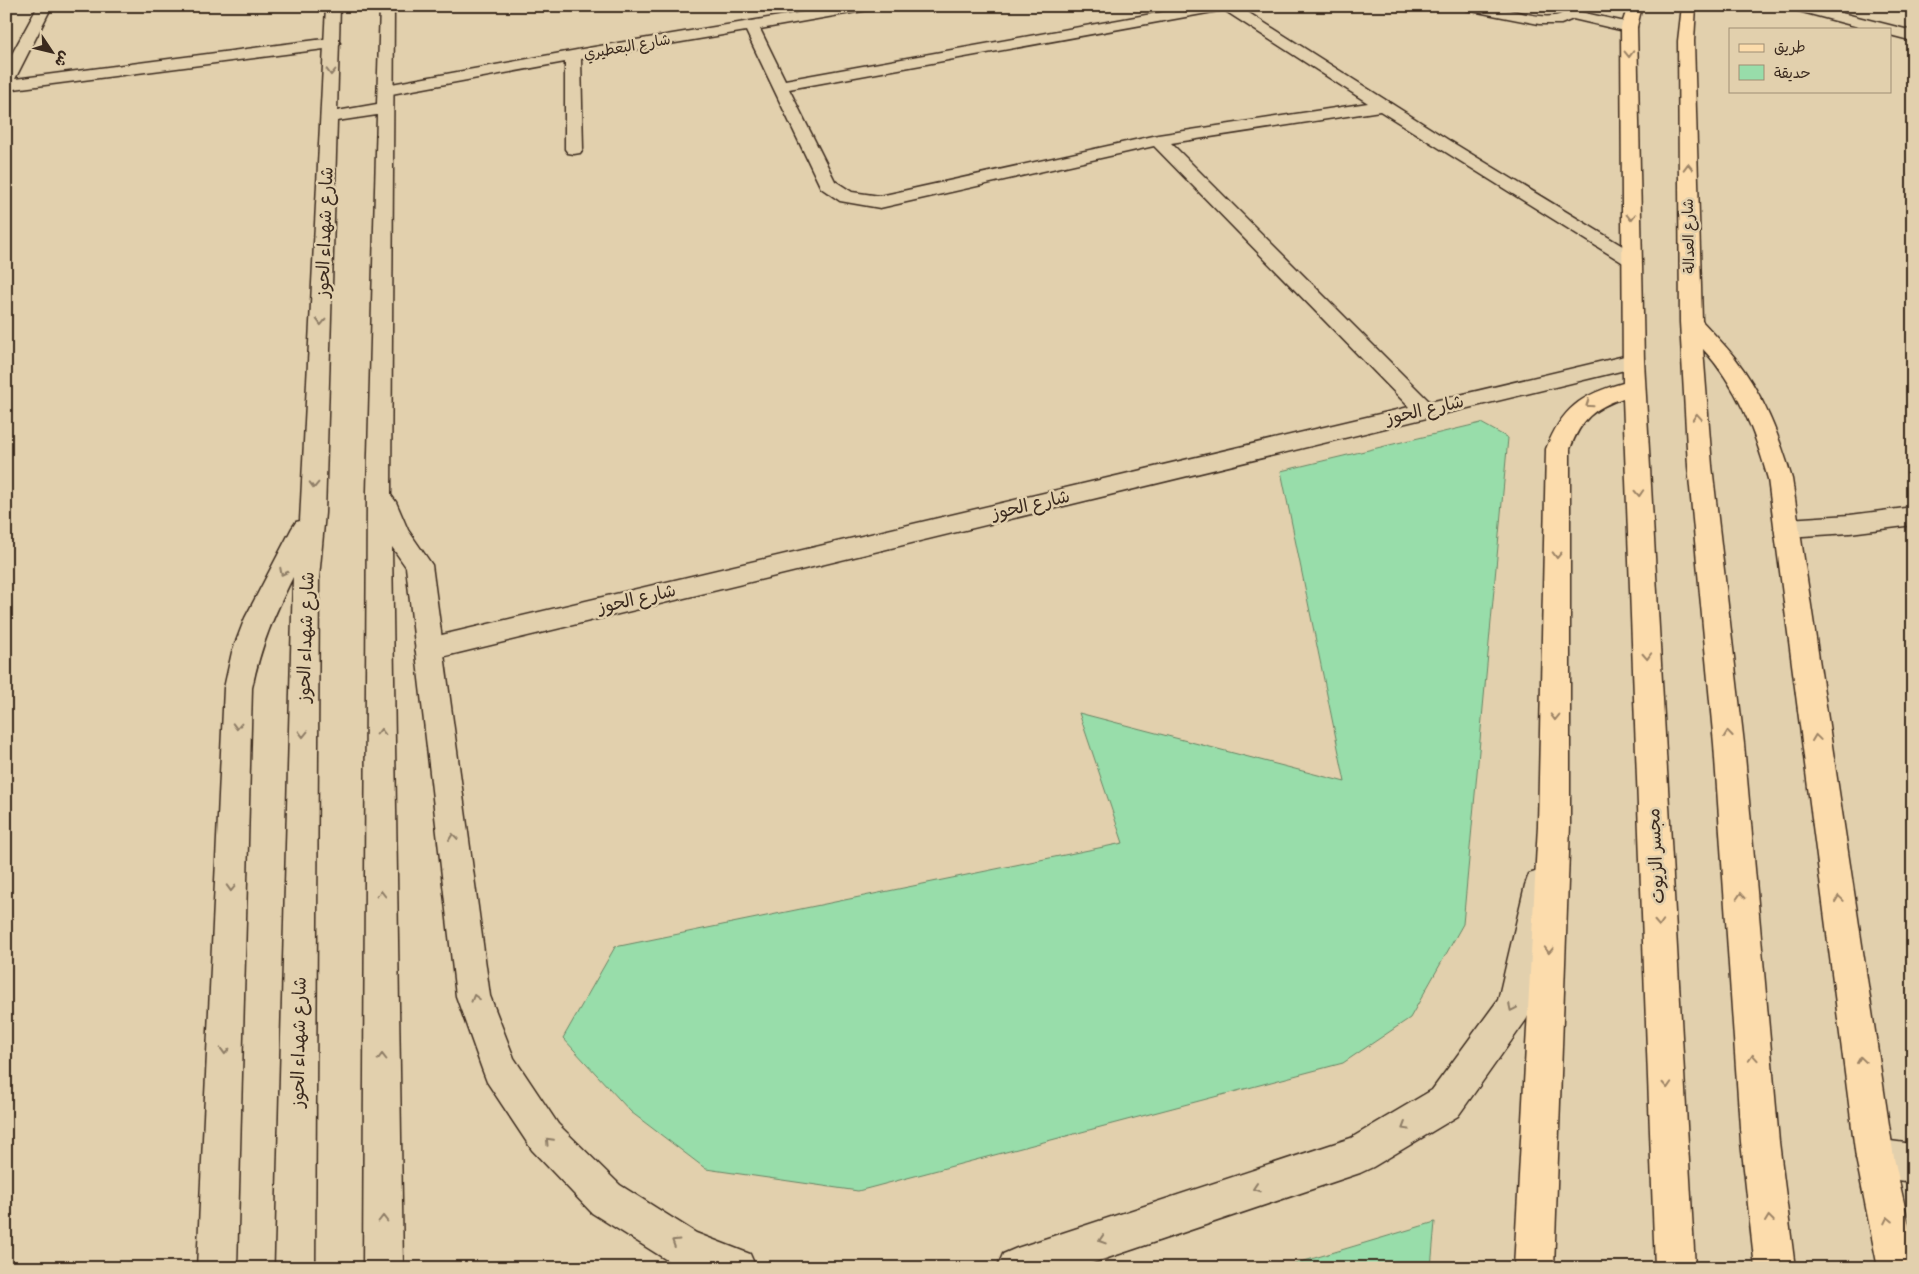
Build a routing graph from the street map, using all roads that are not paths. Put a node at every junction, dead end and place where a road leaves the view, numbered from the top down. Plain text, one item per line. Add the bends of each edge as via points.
1 (45, 6) edge
2 (333, 6) edge
3 (387, 6) edge
4 (868, 6) edge
5 (1222, 6) edge
6 (1228, 6) edge
7 (1467, 6) edge
8 (1635, 6) edge
9 (1689, 6) edge
10 (1796, 6) edge
11 (1569, 10) edge
12 (751, 26) junction
13 (1629, 27) junction
14 (1881, 28) edge
15 (1892, 31) edge
16 (1913, 36) edge
17 (332, 43) junction
18 (573, 56) junction
19 (6, 80) edge
20 (6, 85) edge
21 (779, 86) junction
22 (386, 99) junction
23 (1383, 106) junction
24 (330, 117) junction
25 (1158, 140) junction
26 (574, 149) dead end
27 (1632, 260) junction
28 (1690, 322) junction
29 (1634, 374) junction
30 (1425, 410) junction
31 (380, 491) junction
32 (313, 513) junction
33 (1913, 516) edge
34 (1786, 528) junction
35 (429, 649) junction
36 (1554, 825) junction
37 (1875, 1158) junction
38 (1913, 1162) edge
39 (217, 1268) edge
40 (296, 1268) edge
41 (383, 1268) edge
42 (736, 1268) edge
43 (1017, 1268) edge
44 (1534, 1268) edge
45 (1675, 1268) edge
46 (1775, 1268) edge
47 (1898, 1268) edge

1 - 19 street
2 - 17 street, شارع شهداء الحوز
3 - 22 street
4 - 12 street, شارع البعطيري
5 - 21 street
6 - 23 street
7 - 11 street via 1539,20 1562,20
8 - 13 main road
28 -> 9 main road, شارع العدالة via 1686,41
10 - 14 street
11 - 13 street
12 - 18 street, شارع البعطيري
12 - 21 street
13 -> 27 main road
15 - 16 street
17 - 20 street
17 -> 24 street, شارع شهداء الحوز
18 - 22 street, شارع البعطيري
18 - 26 street
21 - 25 street via 827,184 847,197 864,200 880,202
22 - 24 street, شارع البعطيري
22 - 31 street
23 - 25 street
23 - 27 street
24 -> 32 street, شارع شهداء الحوز
25 - 30 street
27 - 29 main road
28 - 34 main road via 1730,366 1751,401 1769,440 1780,479
46 -> 28 main road, شارع العدالة via 1760,1142 1729,744 1700,466
29 - 30 street, شارع الحوز
29 -> 36 main road via 1575,416 1563,431 1558,449
29 -> 45 main road, مجسر الزيوت
30 - 35 street, شارع الحوز
31 - 35 street via 396,533 419,565
41 -> 31 street
32 -> 39 street via 259,618 246,652 238,688
32 -> 40 street, شارع شهداء الحوز via 304,620
33 - 34 street
37 -> 34 main road
42 -> 35 street via 684,1248 606,1199 545,1137 500,1069 473,996
36 -> 43 street via 1514,1008 1445,1103 1360,1154
36 -> 44 main road
37 - 38 street
47 -> 37 main road

